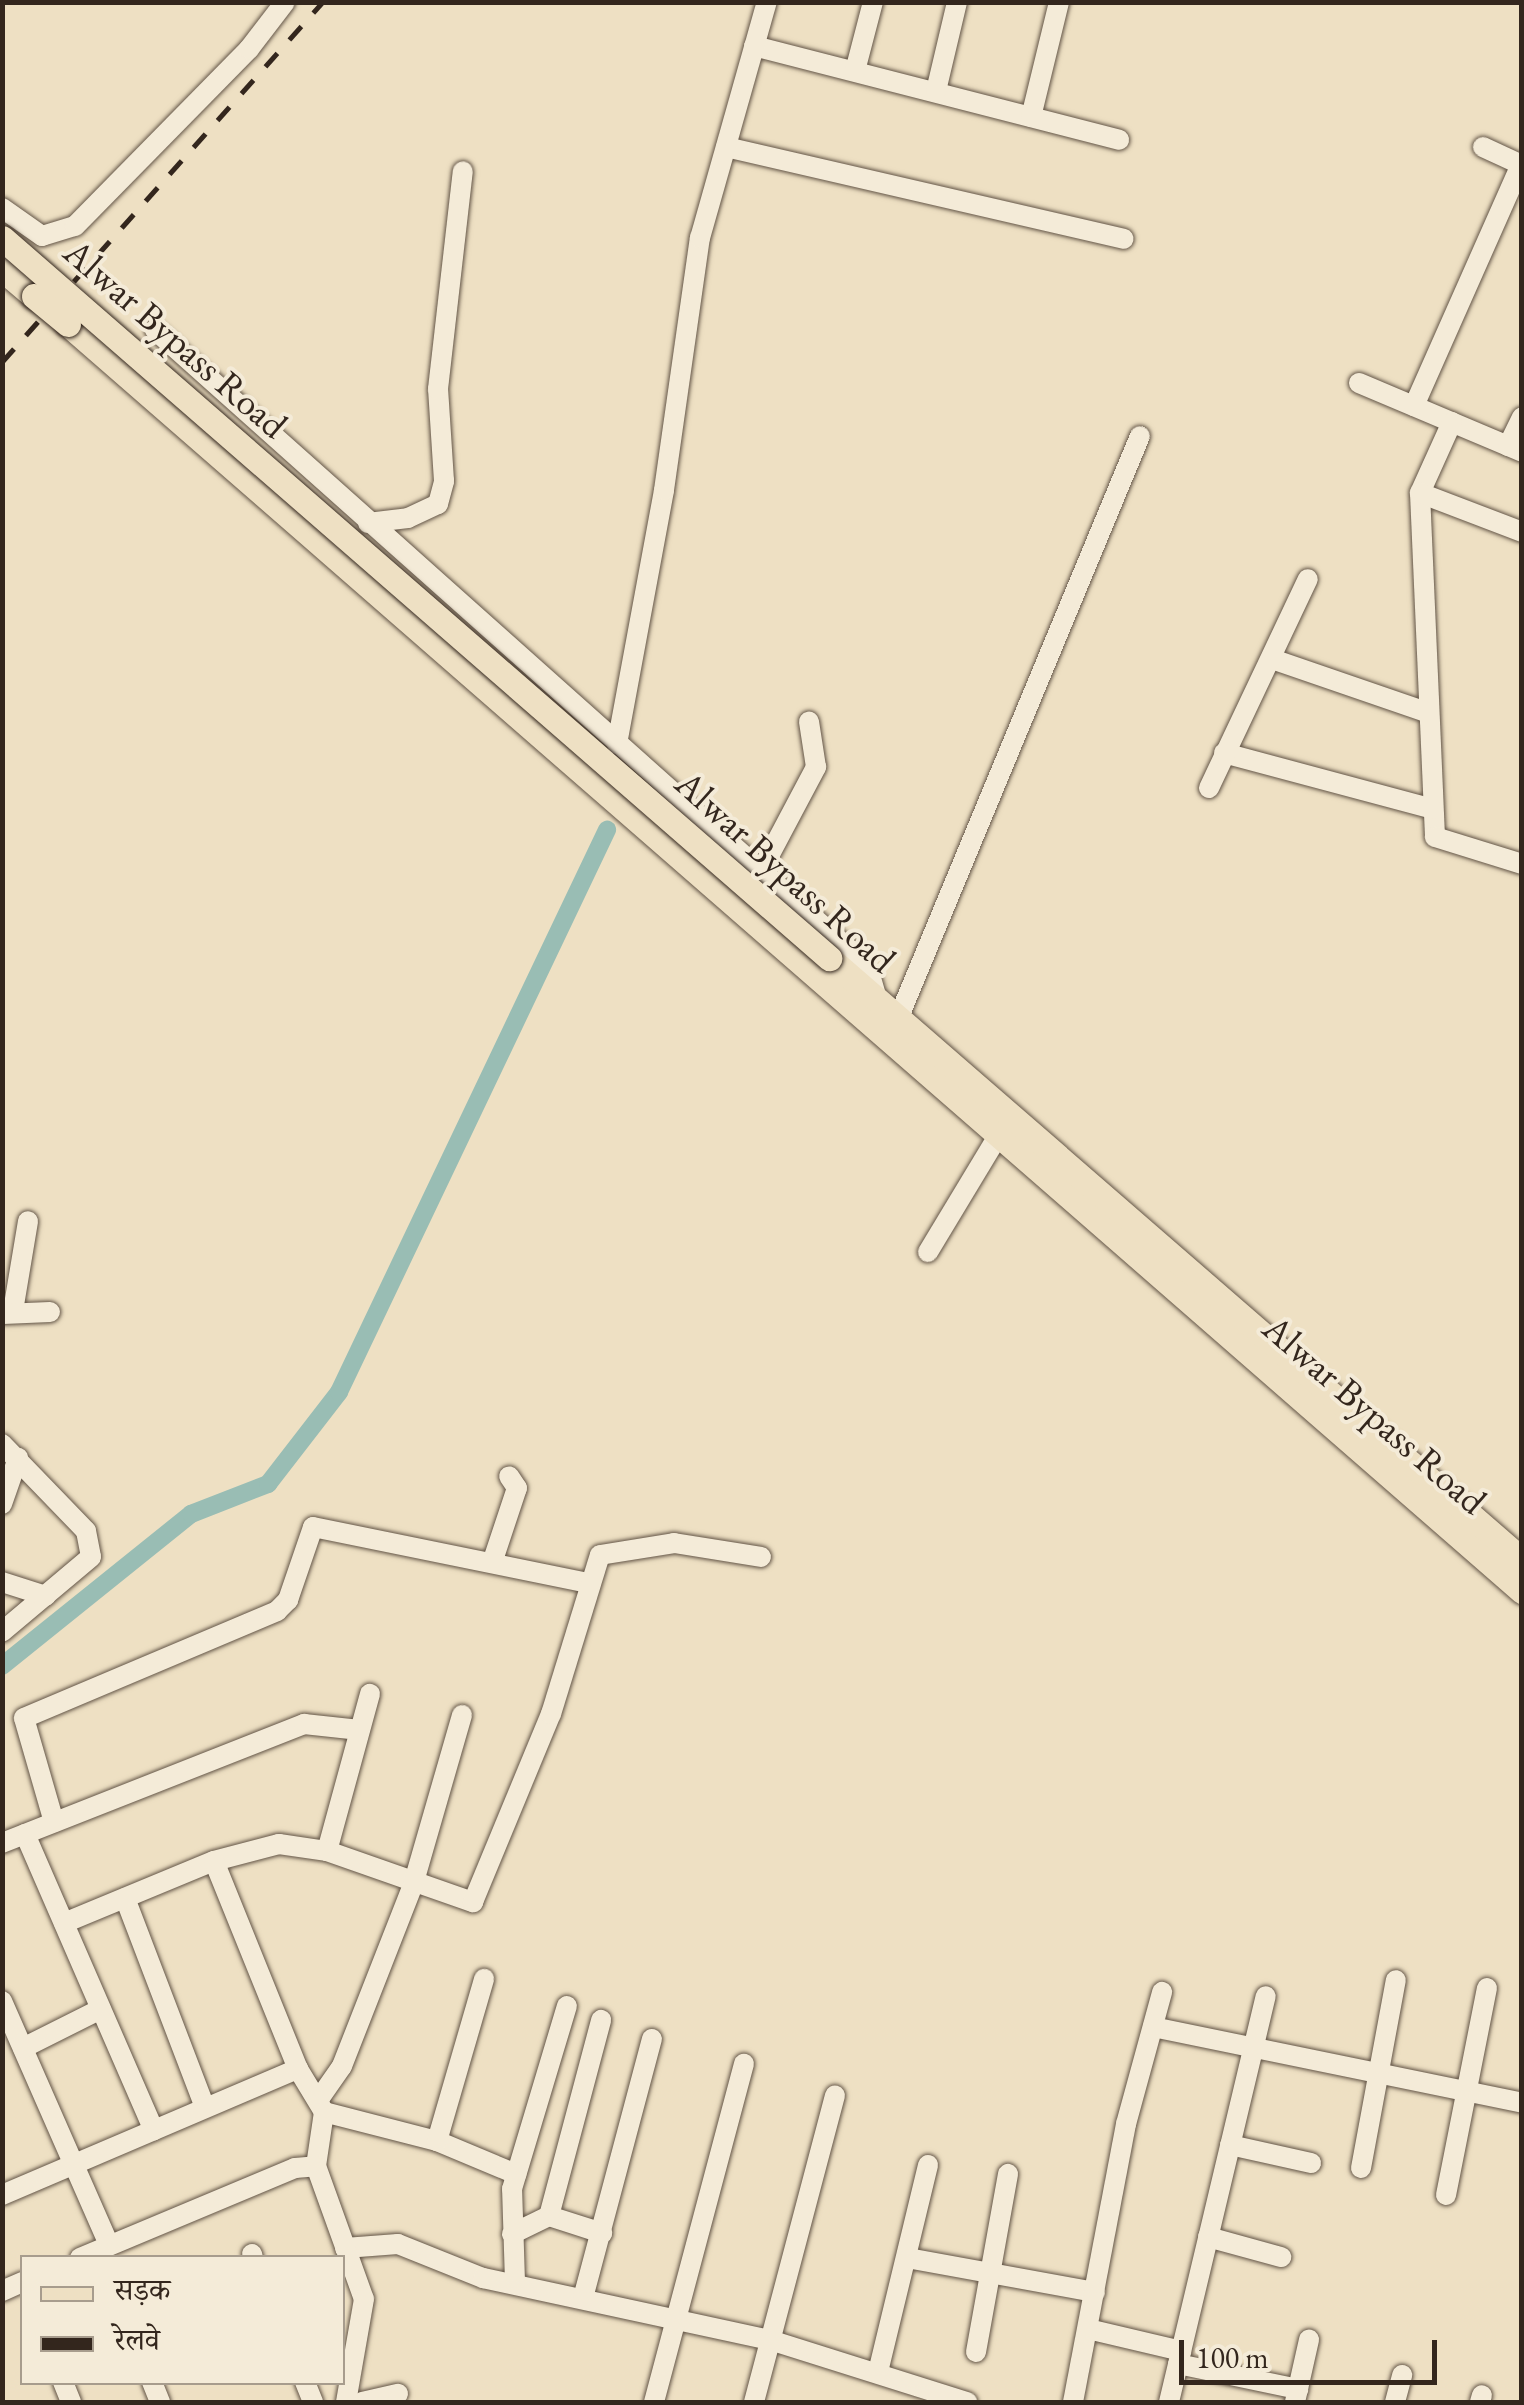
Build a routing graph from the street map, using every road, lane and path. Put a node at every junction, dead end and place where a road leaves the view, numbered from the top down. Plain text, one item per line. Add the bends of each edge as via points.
1 (285, 2) edge
2 (767, 2) edge
3 (873, 2) edge
4 (957, 2) edge
5 (1059, 2) edge
6 (754, 46) junction
7 (855, 70) junction
8 (936, 91) junction
9 (1031, 117) junction
10 (1119, 140) dead end
11 (726, 147) junction
12 (1484, 148) dead end
13 (1521, 165) edge
14 (463, 171) dead end
15 (2, 208) edge
16 (2, 238) edge
17 (1123, 239) dead end
18 (2, 269) edge
19 (155, 330) dead end
20 (1359, 383) dead end
21 (1414, 406) junction
22 (1522, 417) edge
23 (1452, 422) junction
24 (1140, 436) dead end
25 (1515, 449) edge
26 (1420, 493) junction
27 (368, 523) junction
28 (1522, 532) edge
29 (1308, 578) dead end
30 (1272, 659) junction
31 (1426, 712) junction
32 (809, 722) dead end
33 (617, 744) junction
34 (1224, 752) junction
35 (1209, 788) dead end
36 (1433, 809) junction
37 (1522, 864) edge
38 (762, 872) junction
39 (888, 1011) junction
40 (998, 1136) junction
41 (28, 1221) dead end
42 (928, 1252) dead end
43 (50, 1312) dead end
44 (8, 1313) edge
45 (10, 1451) edge
46 (509, 1476) dead end
47 (2, 1504) edge
48 (762, 1557) dead end
49 (493, 1560) junction
50 (1522, 1560) edge
51 (2, 1582) edge
52 (590, 1583) junction
53 (1522, 1591) edge
54 (46, 1596) junction
55 (2, 1632) edge
56 (370, 1694) dead end
57 (462, 1714) dead end
58 (360, 1730) junction
59 (54, 1822) junction
60 (24, 1834) junction
61 (2, 1843) edge
62 (327, 1851) junction
63 (214, 1861) junction
64 (413, 1885) junction
65 (126, 1898) junction
66 (64, 1923) junction
67 (484, 1979) dead end
68 (1396, 1980) dead end
69 (1487, 1988) dead end
70 (1162, 1992) dead end
71 (1266, 1996) dead end
72 (2, 2001) edge
73 (567, 2006) dead end
74 (101, 2009) junction
75 (602, 2020) dead end
76 (1153, 2027) junction
77 (652, 2039) dead end
78 (23, 2048) junction
79 (1254, 2049) junction
80 (744, 2064) dead end
81 (298, 2069) junction
82 (1378, 2075) junction
83 (1468, 2094) junction
84 (835, 2096) dead end
85 (1522, 2103) edge
86 (322, 2106) junction
87 (205, 2108) junction
88 (154, 2130) junction
89 (437, 2141) junction
90 (1230, 2145) junction
91 (1311, 2163) dead end
92 (74, 2165) junction
93 (928, 2165) dead end
94 (316, 2166) junction
95 (1361, 2168) dead end
96 (516, 2174) junction
97 (1008, 2174) dead end
98 (2, 2195) edge
99 (1446, 2195) dead end
100 (548, 2216) junction
101 (602, 2233) junction
102 (512, 2234) junction
103 (1208, 2238) junction
104 (109, 2245) junction
105 (345, 2248) junction
106 (87, 2255) edge
107 (1281, 2257) dead end
108 (907, 2258) junction
109 (992, 2272) junction
110 (514, 2282) junction
111 (1095, 2292) junction
112 (583, 2298) junction
113 (678, 2320) junction
114 (1088, 2329) junction
115 (770, 2340) junction
116 (1309, 2340) dead end
117 (976, 2352) dead end
118 (1180, 2358) junction
119 (878, 2372) junction
120 (1402, 2376) dead end
121 (398, 2394) dead end
122 (1297, 2396) edge
123 (346, 2402) edge
124 (362, 2402) edge
125 (654, 2402) edge
126 (754, 2402) edge
127 (967, 2402) edge
128 (1073, 2402) edge
129 (1169, 2402) edge
130 (1396, 2402) edge

1 - 15 street via 249,49 75,226 42,236
2 - 6 street
3 - 7 street
4 - 8 street
5 - 9 street
6 - 7 street
6 - 11 street
7 - 8 street
8 - 9 street
9 - 10 street
11 - 17 street
11 - 33 street via 700,238
12 - 13 street
13 - 21 street
14 - 27 street via 438,389 444,481 438,504 408,518
16 - 39 main road, Alwar Bypass Road, bridge
18 - 40 main road, Alwar Bypass Road, bridge
19 - 27 street
20 - 21 street
21 - 23 street
22 - 25 street
23 - 25 street
23 - 26 street
24 - 39 street
26 - 28 street
26 - 31 street
27 - 33 street
29 - 30 street
30 - 31 street
30 - 34 street
31 - 36 street
32 - 38 street via 816,767
33 - 38 street
34 - 35 street
34 - 36 street
36 - 37 street via 1435,837
38 - 39 street via 857,958
39 - 50 main road, Alwar Bypass Road
40 - 42 street
40 - 53 main road, Alwar Bypass Road
41 - 44 street
43 - 44 street
45 - 47 street
45 - 54 street via 86,1531 92,1557
46 - 49 street via 517,1488
48 - 52 street via 674,1543 613,1548 600,1555
49 - 52 street
49 - 59 street via 313,1527 278,1611 24,1718
51 - 54 street
52 - 64 street via 551,1714 478,1898 467,1902
54 - 55 street
56 - 58 street
57 - 64 street
58 - 59 street via 304,1724
58 - 62 street
59 - 60 street
60 - 61 street
60 - 66 street
62 - 63 street via 280,1844
62 - 64 street
63 - 65 street
63 - 81 street
64 - 86 street
65 - 66 street
65 - 87 street
66 - 74 street
67 - 89 street
68 - 82 street
69 - 83 street
70 - 76 street
71 - 79 street
72 - 78 street
73 - 96 street
74 - 78 street
74 - 88 street
75 - 100 street
76 - 79 street
76 - 111 street via 1126,2124
77 - 101 street
78 - 92 street
79 - 82 street
79 - 90 street
80 - 113 street
81 - 86 street
81 - 87 street
82 - 83 street
82 - 95 street
83 - 85 street
83 - 99 street
84 - 115 street
86 - 89 street
86 - 94 street
87 - 88 street
88 - 92 street
89 - 96 street
90 - 91 street
90 - 103 street
92 - 98 street
92 - 104 street
93 - 108 street
94 - 104 street via 280,2174
94 - 105 street
96 - 102 street
97 - 109 street
100 - 101 street
100 - 102 street
101 - 112 street
102 - 110 street
103 - 107 street
103 - 118 street
104 - 106 street
105 - 110 street via 398,2244 483,2278
105 - 123 street via 364,2300
108 - 109 street
108 - 119 street
109 - 111 street
109 - 117 street
110 - 112 street
111 - 114 street
112 - 113 street
113 - 115 street
113 - 125 street
114 - 118 street
114 - 128 street
115 - 119 street
115 - 126 street
116 - 122 street
118 - 122 street
118 - 129 street
119 - 127 street
120 - 130 street
121 - 124 street

